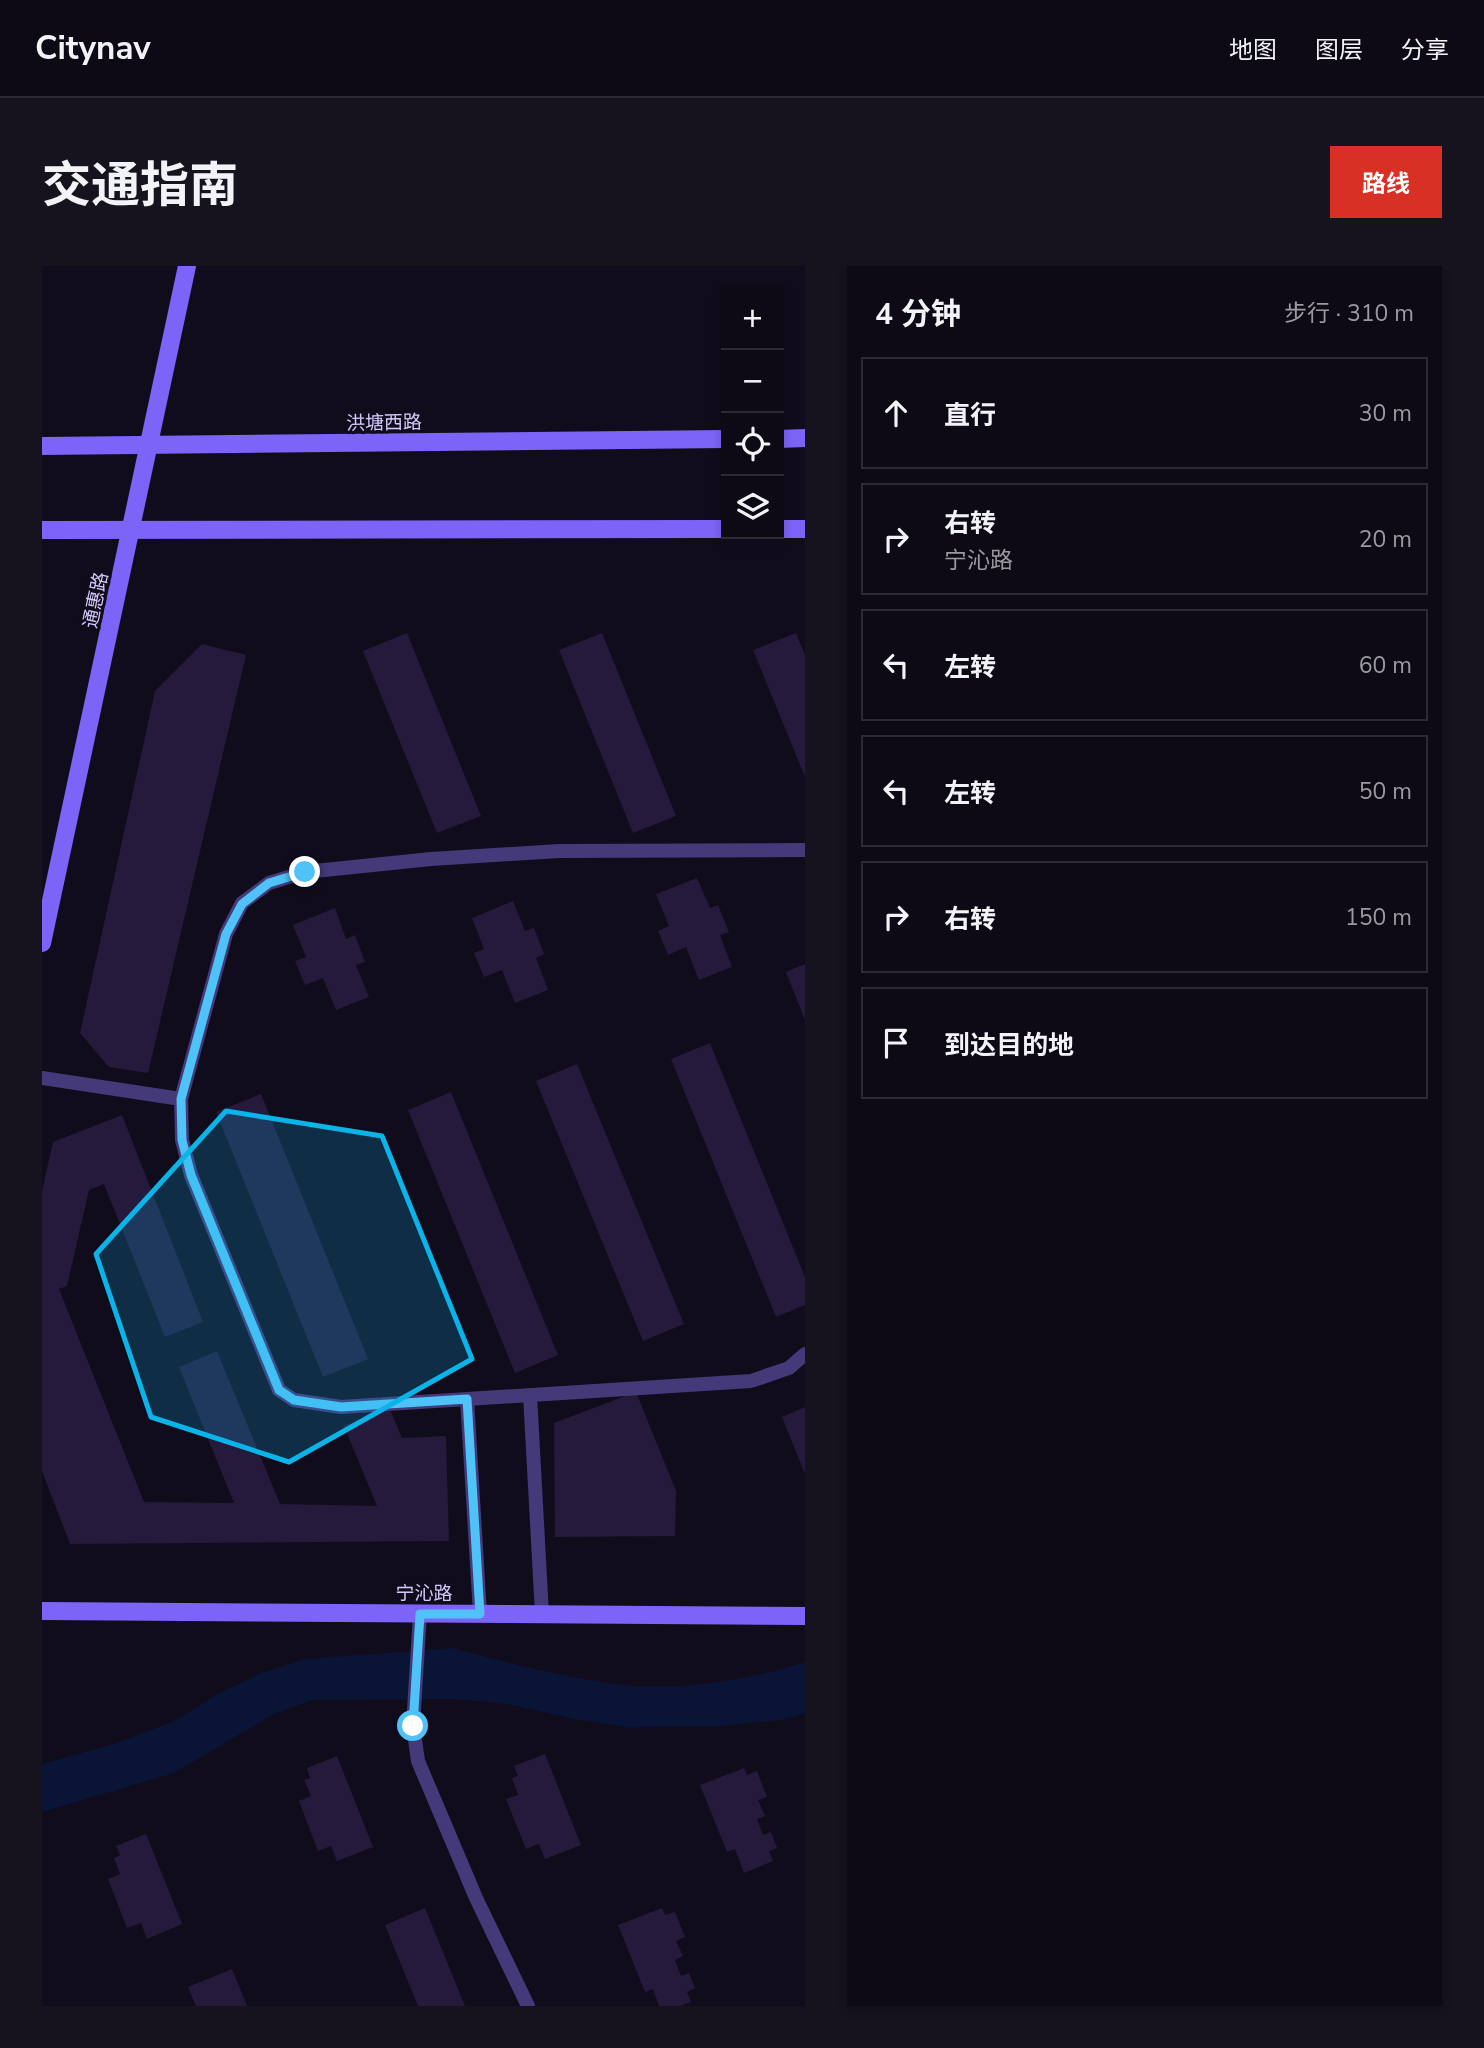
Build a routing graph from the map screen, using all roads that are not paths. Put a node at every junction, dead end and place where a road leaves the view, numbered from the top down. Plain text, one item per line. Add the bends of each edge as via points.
1 (187, 266) edge
2 (805, 438) edge
3 (721, 439) edge
4 (784, 439) edge
5 (148, 445) junction
6 (42, 446) edge
7 (721, 529) edge
8 (784, 529) edge
9 (805, 529) edge
10 (42, 530) edge
11 (131, 530) junction
12 (805, 850) edge
13 (42, 943) edge
14 (42, 1078) edge
15 (181, 1099) junction
16 (805, 1354) edge
17 (530, 1395) junction
18 (467, 1399) junction
19 (42, 1611) edge
20 (420, 1614) junction
21 (480, 1614) junction
22 (542, 1614) junction
23 (805, 1616) edge
24 (528, 2006) edge

1 - 5 street, 通惠路
2 - 4 street
3 - 5 street, 洪塘西路
5 - 6 street, 洪塘西路
5 - 11 street, 通惠路
7 - 11 street
8 - 9 street
10 - 11 street
11 - 13 street, 通惠路
12 - 15 lane via 559,851 305,872 269,883 242,904 226,934
14 - 15 lane
15 - 18 lane via 182,1140 191,1175 279,1390 294,1400 341,1407
16 - 17 lane via 789,1368 751,1381
17 - 18 lane
17 - 22 lane
18 - 21 lane
19 - 20 street, 宁沁路
20 - 21 street, 宁沁路
20 - 24 lane via 413,1726 418,1761
21 - 22 street, 宁沁路
22 - 23 street, 宁沁路

